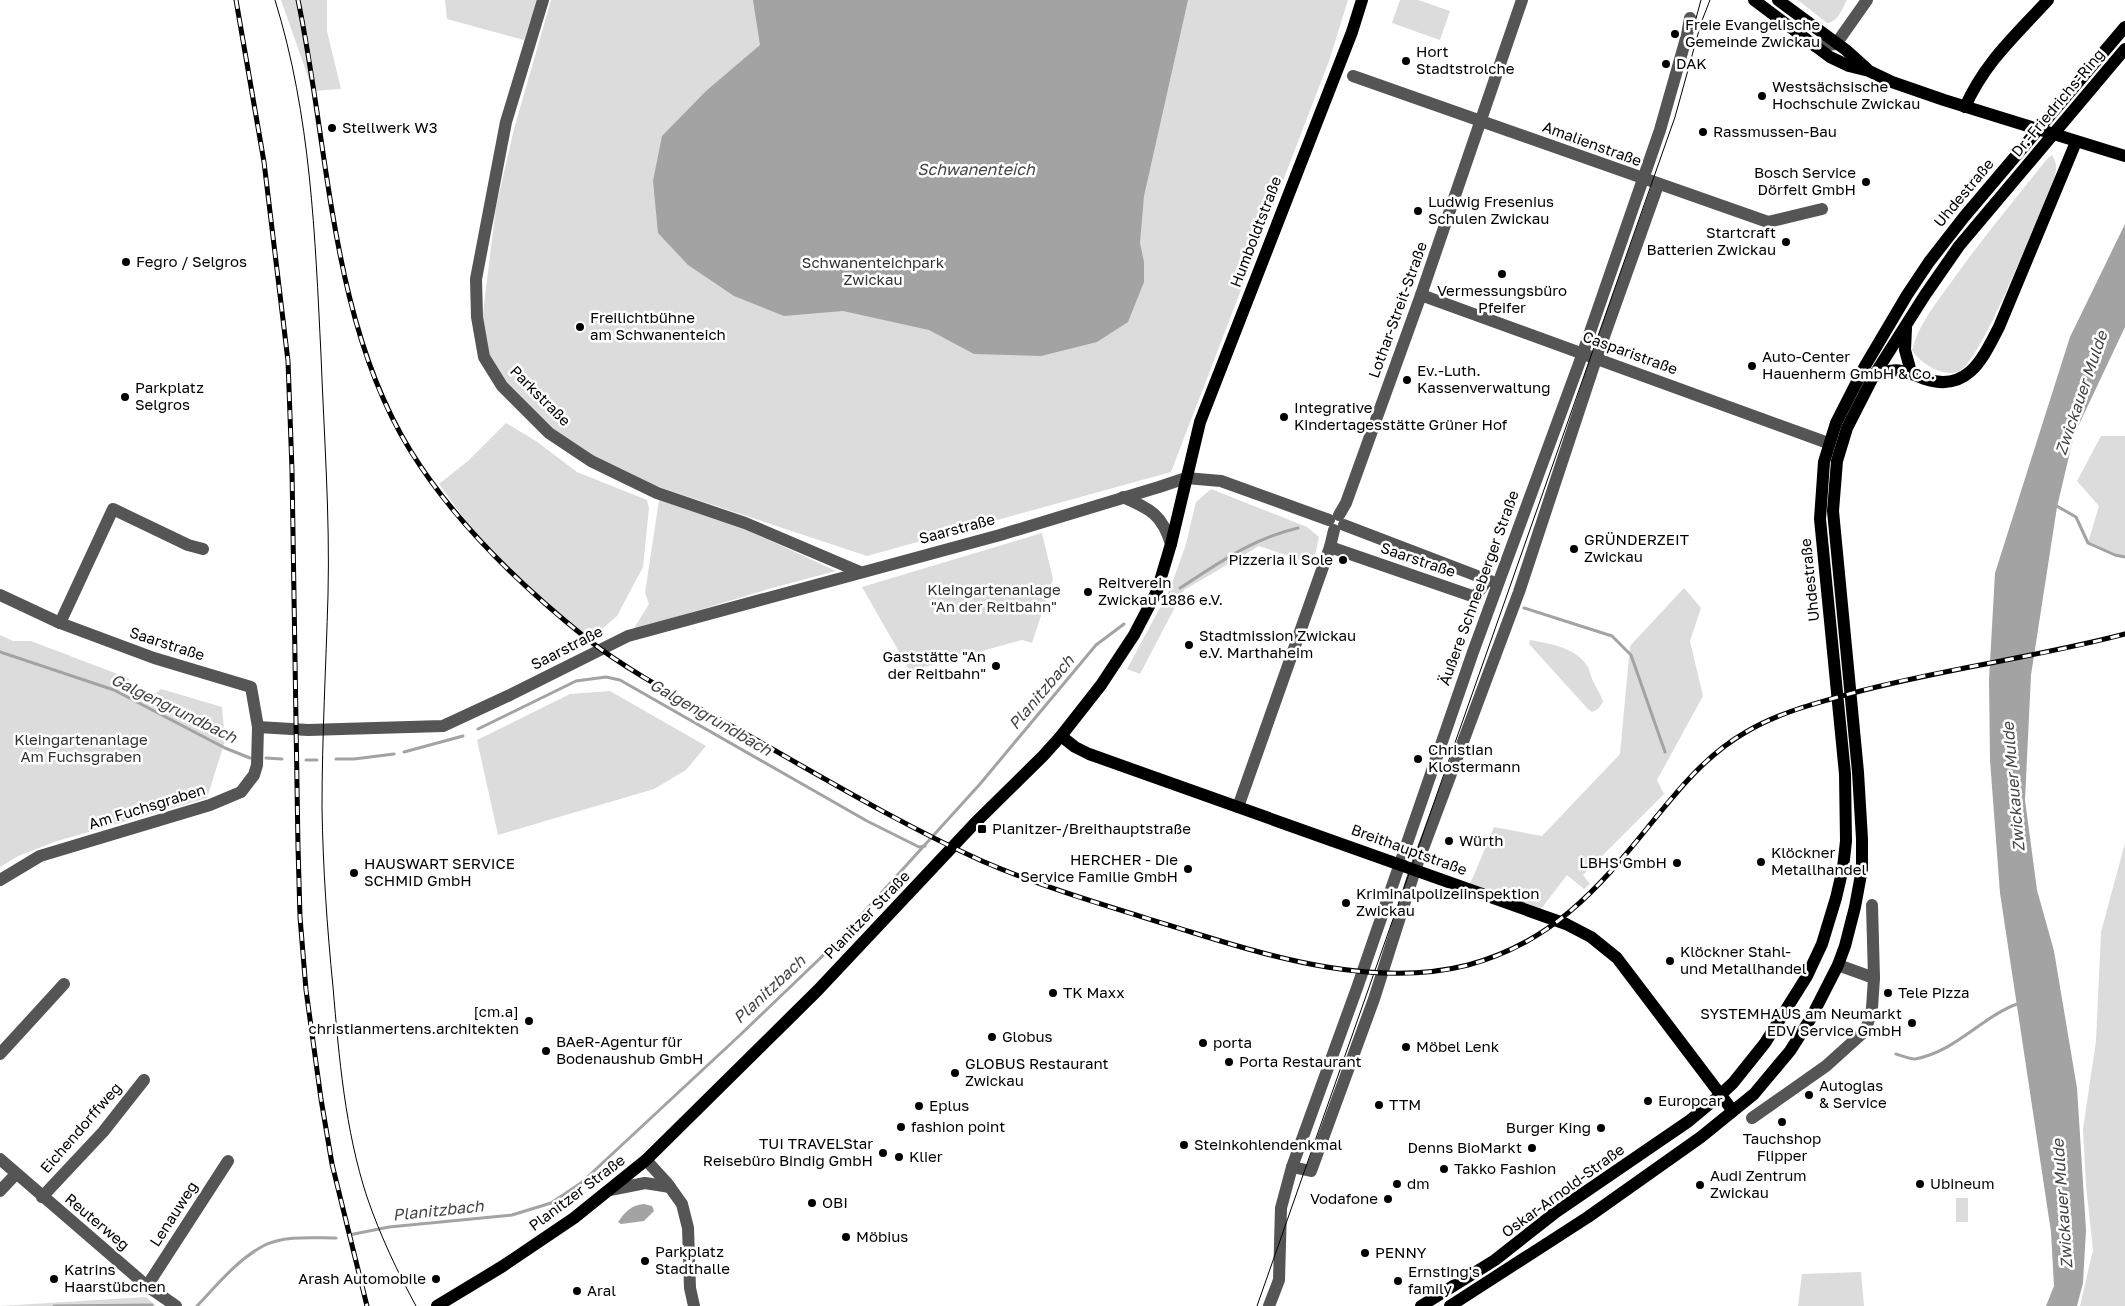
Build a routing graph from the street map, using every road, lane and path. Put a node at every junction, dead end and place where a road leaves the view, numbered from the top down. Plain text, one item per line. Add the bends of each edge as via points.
1 (544, 0) edge
2 (1362, 0) edge
3 (1522, 0) edge
4 (1754, 0) edge
5 (1778, 0) edge
6 (1867, 0) edge
7 (2048, 0) edge
8 (1690, 18) dead end
9 (2125, 27) edge
10 (1836, 44) junction
11 (1815, 46) junction
12 (2125, 49) edge
13 (1869, 71) junction
14 (1353, 76) dead end
15 (2062, 101) joint
16 (1965, 107) junction
17 (1481, 120) junction
18 (2076, 142) junction
19 (2125, 156) edge
20 (1642, 179) junction
21 (1658, 185) junction
22 (1822, 209) dead end
23 (1977, 224) joint
24 (1421, 295) junction
25 (1907, 323) junction
26 (1582, 354) junction
27 (1596, 358) junction
28 (1911, 372) junction
29 (1873, 377) junction
30 (1828, 443) junction
31 (1186, 478) junction
32 (1123, 497) junction
33 (1336, 523) junction
34 (1171, 544) junction
35 (1330, 547) junction
36 (203, 549) dead end
37 (860, 572) junction
38 (1492, 582) junction
39 (0, 595) edge
40 (60, 623) junction
41 (258, 727) junction
42 (1061, 736) junction
43 (1238, 807) junction
44 (1400, 864) junction
45 (1416, 870) junction
46 (0, 880) edge
47 (1872, 905) dead end
48 (1838, 965) junction
49 (1874, 978) junction
50 (64, 984) dead end
51 (0, 1054) edge
52 (144, 1080) dead end
53 (1720, 1096) junction
54 (1733, 1111) junction
55 (1752, 1118) dead end
56 (0, 1159) edge
57 (646, 1160) junction
58 (228, 1161) dead end
59 (1292, 1167) junction
60 (16, 1174) junction
61 (670, 1187) junction
62 (610, 1190) junction
63 (0, 1191) edge
64 (42, 1197) junction
65 (147, 1286) junction
66 (176, 1306) edge
67 (437, 1306) edge
68 (694, 1306) edge
69 (1269, 1306) edge
70 (1421, 1306) edge
71 (1450, 1306) edge

1 - 37 street, Parkstraße via 506,122 476,279 477,317 484,357 502,386 549,433 591,461 657,493 745,523
2 - 31 main road, Humboldtstraße via 1200,422
3 - 17 street, Lothar-Streit-Straße
4 - 11 main road
5 - 10 main road
6 - 10 street
7 - 16 main road via 1988,64
8 - 20 street, Äußere Schneeberger Straße via 1660,130
9 - 15 main road, Dr.-Friedrichs-Ring
10 - 11 street
10 - 13 main road
11 - 13 main road via 1840,62
12 - 23 main road, Dr.-Friedrichs-Ring
13 - 16 main road
14 - 17 street, Amalienstraße
15 - 30 main road, Uhdestraße via 1928,262 1865,366
16 - 18 main road
17 - 20 street, Amalienstraße
17 - 24 street, Lothar-Streit-Straße
18 - 19 main road
18 - 28 main road via 1985,355 1962,378 1948,382 1926,379
20 - 21 street, Amalienstraße
20 - 26 street, Äußere Schneeberger Straße
21 - 22 street, Amalienstraße via 1768,222
21 - 27 street
23 - 25 main road, Uhdestraße
24 - 26 street, Casparistraße
24 - 33 street, Lothar-Streit-Straße
25 - 28 main road via 1904,350
25 - 29 main road, Uhdestraße
26 - 27 street, Casparistraße
26 - 38 street, Äußere Schneeberger Straße
27 - 30 street, Casparistraße
27 - 45 street via 1519,592
28 - 29 main road via 1898,370
29 - 48 main road, Uhdestraße via 1847,428 1834,479 1833,511 1858,772 1862,862 1855,907
30 - 53 main road, Uhdestraße via 1821,480 1820,519 1845,774 1843,868 1822,944 1807,976 1765,1042
31 - 32 street, Saarstraße
31 - 33 street, Saarstraße via 1221,482
31 - 34 main road, Planitzer Straße
32 - 34 street via 1147,507 1159,517
32 - 37 street, Saarstraße via 1000,535
33 - 35 street, Lothar-Streit-Straße
33 - 38 street, Saarstraße
34 - 42 main road, Planitzer Straße via 1157,591 1134,635 1102,685
35 - 38 street, Saarstraße via 1475,597
35 - 43 street, Lothar-Streit-Straße
36 - 40 street via 188,545 114,509
37 - 41 street, Saarstraße via 628,636 443,726 308,730
38 - 44 street, Äußere Schneeberger Straße
39 - 40 street, Saarstraße
40 - 41 street, Saarstraße via 154,658 251,687
41 - 46 street, Am Fuchsgraben via 257,765 241,792 210,805 40,856
42 - 43 main road, Breithauptstraße via 1089,754
42 - 57 main road, Planitzer Straße via 818,990
43 - 44 main road, Breithauptstraße
44 - 45 main road, Breithauptstraße
44 - 59 street, Äußere Schneeberger Straße
45 - 53 main road, Breithauptstraße via 1566,924 1591,937 1617,958
45 - 59 street via 1312,1171
47 - 49 street
48 - 49 street
48 - 54 main road, Uhdestraße via 1790,1051 1754,1094
49 - 55 street via 1872,1008 1866,1030 1826,1066
50 - 51 street
52 - 64 street, Eichendorffweg via 102,1132
53 - 54 main road, Breithauptstraße
53 - 70 main road, Oskar-Arnold-Straße via 1661,1141 1556,1212 1495,1260
54 - 71 main road, Oskar-Arnold-Straße via 1588,1217
56 - 60 street, Reuterweg
57 - 61 street
57 - 62 main road, Planitzer Straße
58 - 65 street, Lenauweg
59 - 69 street, Äußere Schneeberger Straße via 1281,1208 1278,1280
60 - 63 street
60 - 64 street, Reuterweg
61 - 62 street via 645,1182
61 - 68 street via 682,1204 688,1228 690,1288
62 - 67 main road, Planitzer Straße via 534,1245
64 - 65 street, Reuterweg
65 - 66 street, Reuterweg

